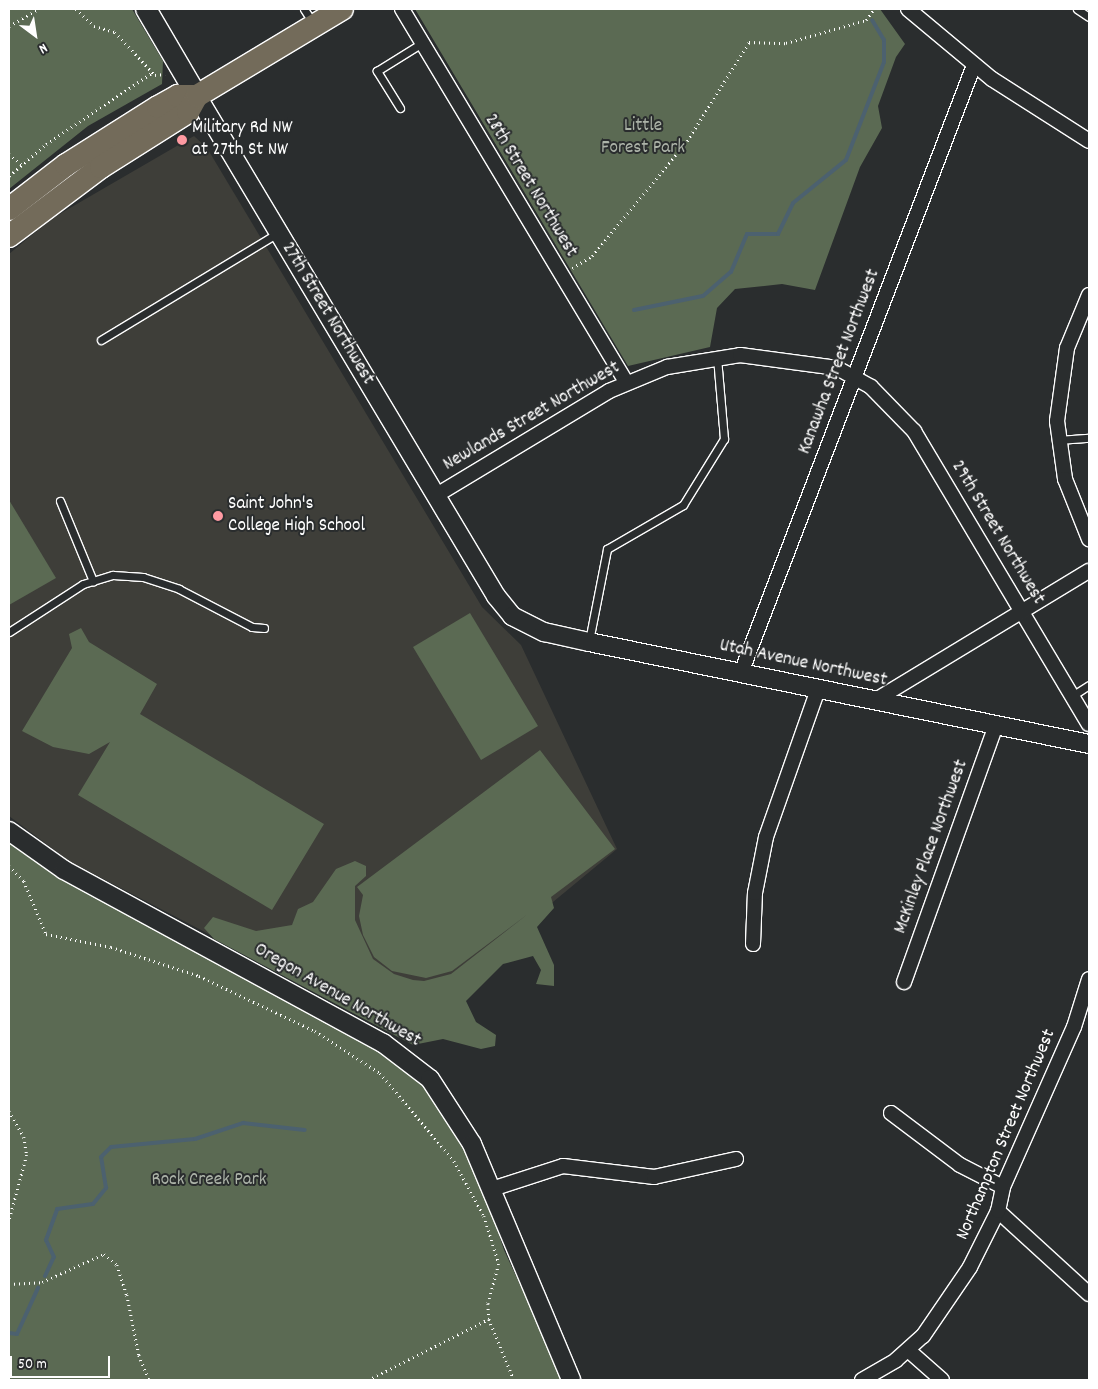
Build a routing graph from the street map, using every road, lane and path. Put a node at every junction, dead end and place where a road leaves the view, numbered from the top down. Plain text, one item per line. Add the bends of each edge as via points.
1 (38, 9) edge
2 (76, 9) edge
3 (146, 9) edge
4 (342, 9) edge
5 (402, 9) edge
6 (874, 9) edge
7 (908, 9) edge
8 (1077, 9) edge
9 (309, 17) edge
10 (1089, 17) edge
11 (9, 26) edge
12 (422, 42) junction
13 (974, 65) junction
14 (153, 72) junction
15 (168, 76) dead end
16 (197, 96) junction
17 (400, 108) dead end
18 (1089, 141) edge
19 (9, 154) edge
20 (22, 165) junction
21 (9, 176) edge
22 (9, 209) edge
23 (279, 233) junction
24 (9, 236) edge
25 (561, 274) junction
26 (1089, 295) edge
27 (101, 340) dead end
28 (717, 357) junction
29 (855, 376) junction
30 (626, 382) junction
31 (1089, 438) edge
32 (1058, 440) junction
33 (435, 496) junction
34 (60, 502) dead end
35 (1089, 539) edge
36 (1089, 571) edge
37 (93, 582) junction
38 (1022, 611) junction
39 (512, 616) joint
40 (264, 628) dead end
41 (9, 632) edge
42 (589, 642) junction
43 (741, 673) junction
44 (1089, 685) edge
45 (818, 688) junction
46 (1072, 696) junction
47 (874, 701) junction
48 (1089, 724) edge
49 (996, 725) junction
50 (1089, 744) edge
51 (9, 831) edge
52 (9, 866) edge
53 (752, 944) dead end
54 (1089, 979) edge
55 (904, 982) dead end
56 (9, 1111) edge
57 (892, 1113) dead end
58 (736, 1159) dead end
59 (1003, 1186) junction
60 (492, 1189) junction
61 (998, 1211) junction
62 (9, 1221) edge
63 (9, 1284) edge
64 (1089, 1294) edge
65 (489, 1319) junction
66 (908, 1350) junction
67 (149, 1380) edge
68 (368, 1380) edge
69 (514, 1380) edge
70 (571, 1380) edge
71 (862, 1380) edge
72 (942, 1380) edge

1 - 11 path
2 - 14 path via 94,26 115,32
3 - 16 main road, 27th Street Northwest
4 - 9 main road
5 - 12 street, 28th Street Northwest
6 - 25 path via 866,20 786,43 749,42 687,141 642,197 592,256
7 - 13 street
8 - 10 lane
9 - 16 main road
12 - 17 lane via 377,71
12 - 25 street, 28th Street Northwest
13 - 18 street
13 - 29 street, Kanawha Street Northwest
14 - 15 path
14 - 20 path via 46,144
16 - 22 main road via 178,96 158,106 66,165
16 - 23 street, 27th Street Northwest
16 - 24 main road via 188,112 101,166
19 - 20 path
20 - 21 path
23 - 27 lane
23 - 33 street, 27th Street Northwest
25 - 30 street, 28th Street Northwest
26 - 32 street via 1078,316 1061,375
28 - 29 street, Newlands Street Northwest via 776,357
28 - 30 street, Newlands Street Northwest via 682,362
28 - 42 lane via 724,439 683,505 607,550
29 - 38 street, 29th Street Northwest via 890,402 914,431
29 - 43 street, Kanawha Street Northwest
30 - 33 street, Newlands Street Northwest
31 - 32 lane
32 - 35 street via 1068,489
33 - 39 street, 27th Street Northwest via 496,596
34 - 37 lane
36 - 38 street
37 - 40 lane via 113,575 143,577
37 - 41 lane
38 - 46 street, 29th Street Northwest
38 - 47 street
39 - 42 street, Utah Avenue Northwest via 540,630
42 - 43 street, Utah Avenue Northwest
43 - 45 street, Utah Avenue Northwest
44 - 46 lane
45 - 47 street, Utah Avenue Northwest
45 - 53 street via 766,837 755,893
46 - 48 street, 29th Street Northwest
47 - 49 street, Utah Avenue Northwest
49 - 50 street, Utah Avenue Northwest
49 - 55 street, McKinley Place Northwest
51 - 60 street, Oregon Avenue Northwest via 64,870 407,1058 452,1107
52 - 65 path via 24,882 46,934 111,947 199,976 314,1031 380,1073 454,1161 484,1216 499,1264 488,1304
54 - 59 street, Northampton Street Northwest via 1074,1026
56 - 62 path via 24,1137 27,1156
57 - 59 street via 960,1165
58 - 60 street via 654,1177 563,1166
59 - 61 street, Northampton Street Northwest
60 - 70 street, Oregon Avenue Northwest
61 - 64 street
61 - 66 street, Northampton Street Northwest via 951,1298
63 - 67 path via 42,1282 104,1254 117,1266 127,1295 139,1355
65 - 68 path
65 - 69 path
66 - 71 street, Northampton Street Northwest
66 - 72 street

